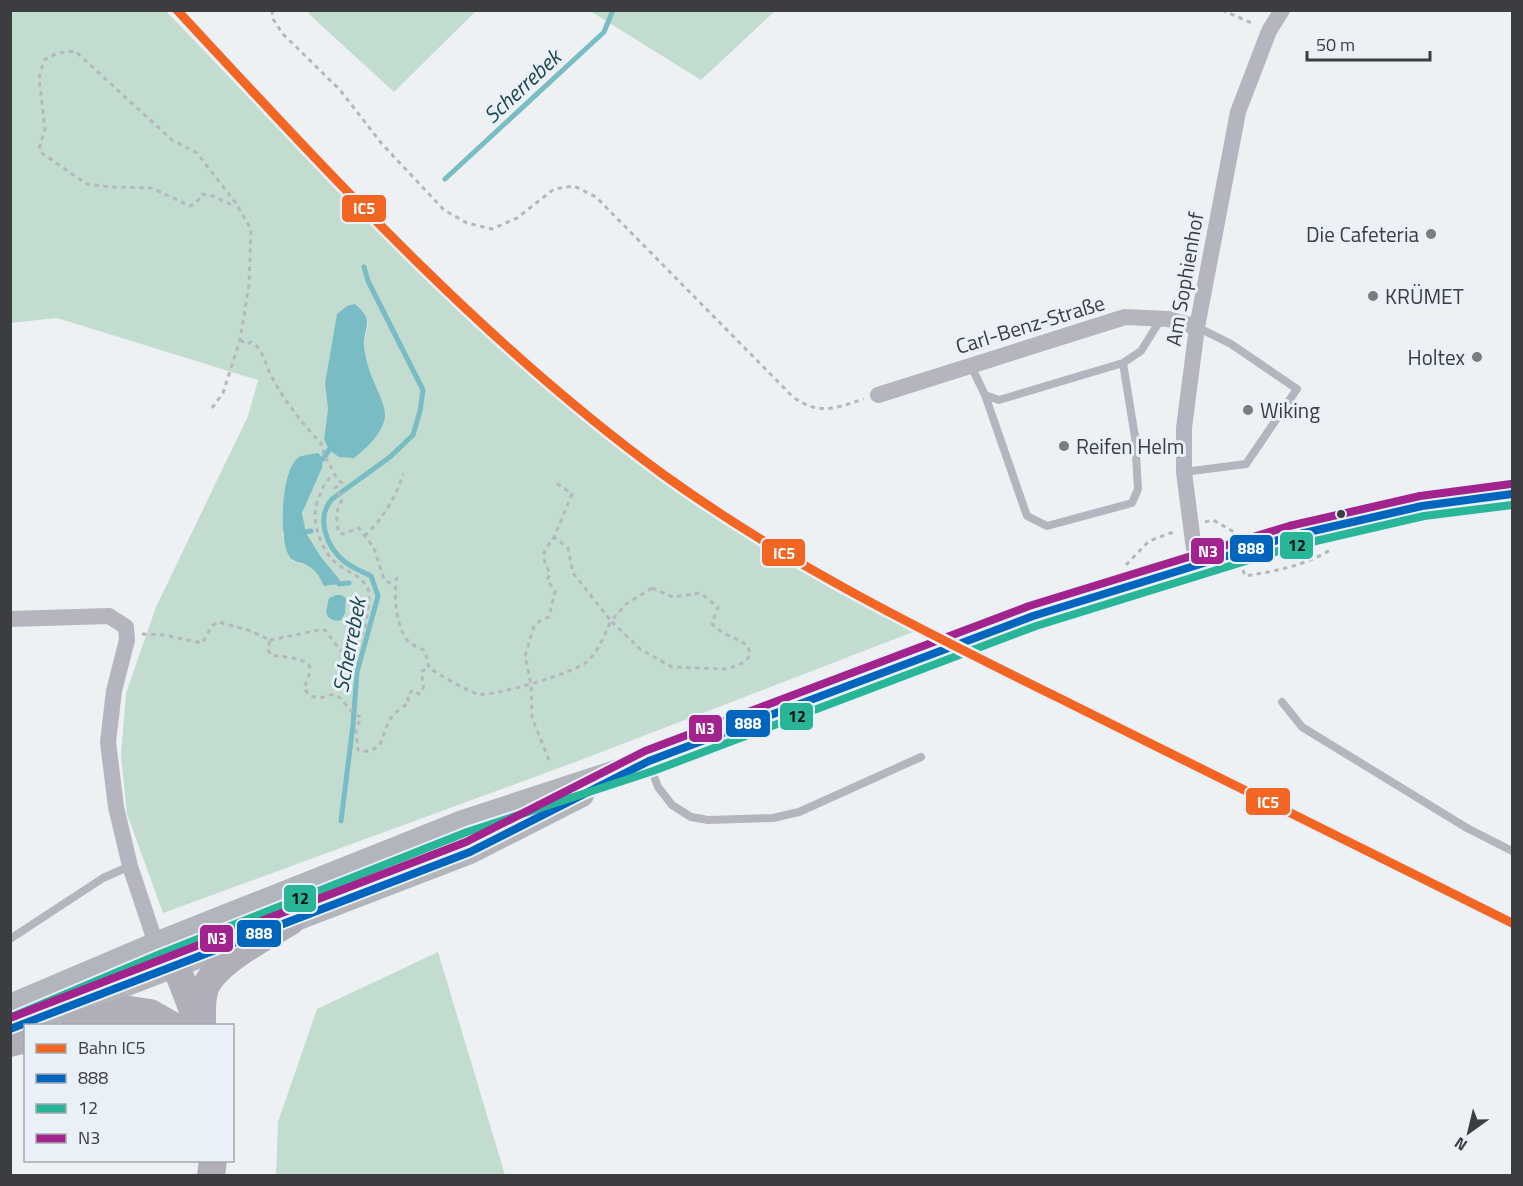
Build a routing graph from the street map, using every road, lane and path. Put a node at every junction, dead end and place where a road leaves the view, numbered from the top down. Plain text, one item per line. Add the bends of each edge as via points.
1 (272, 10) edge
2 (1222, 10) edge
3 (1274, 19) edge
4 (235, 202) junction
5 (1162, 319) junction
6 (1197, 327) junction
7 (240, 339) junction
8 (1123, 363) junction
9 (971, 366) junction
10 (878, 395) joint
11 (985, 395) junction
12 (212, 408) dead end
13 (1184, 472) junction
14 (403, 474) dead end
15 (333, 476) junction
16 (555, 482) dead end
17 (1512, 494) edge
18 (364, 536) junction
19 (555, 537) junction
20 (1196, 565) junction
21 (397, 577) dead end
22 (395, 586) junction
23 (10, 619) edge
24 (611, 621) junction
25 (127, 640) junction
26 (270, 640) junction
27 (429, 668) junction
28 (531, 684) junction
29 (1282, 702) dead end
30 (921, 757) dead end
31 (549, 760) dead end
32 (649, 761) junction
33 (1512, 852) edge
34 (130, 866) junction
35 (291, 921) junction
36 (10, 939) edge
37 (156, 944) junction
38 (168, 969) junction
39 (10, 1006) edge
40 (81, 1024) edge
41 (169, 1024) edge
42 (182, 1024) edge
43 (200, 1024) edge
44 (201, 1024) edge
45 (10, 1029) edge

1 - 10 path via 282,33 340,90 382,144 444,210 467,223 492,229 517,218 554,189 574,186 596,197 793,397 805,405 832,409
2 - 3 path
3 - 6 street, Am Sophienhof via 1238,112
4 - 4 path via 197,153 172,140 75,51 44,60 39,78 45,129 39,149 43,154 87,184 152,188 190,206 202,194 230,204
4 - 7 path via 250,229 249,285
5 - 6 street, Carl-Benz-Straße
5 - 8 lane via 1141,351
5 - 9 street, Carl-Benz-Straße via 1125,317
6 - 13 street, Am Sophienhof via 1184,428
6 - 13 lane via 1231,344 1297,389 1246,464
7 - 12 path via 223,393
7 - 15 path via 258,345 287,401 324,447 322,455
8 - 11 lane via 999,400
8 - 11 lane via 1138,489 1132,503 1047,526 1027,516
9 - 10 street, Carl-Benz-Straße
9 - 11 lane
13 - 20 street, Am Sophienhof
14 - 18 path via 399,488
15 - 18 path via 342,483 335,488 343,499 338,504 339,533 360,528
15 - 26 path via 325,481 314,511 317,533 334,561 364,580 369,594 363,633 341,651 325,630
16 - 19 path via 572,494
17 - 20 main road via 1422,506 1291,536
18 - 22 path via 374,548 384,579
19 - 24 path via 568,548 573,573
19 - 28 path via 543,557 550,574 548,583 555,591 552,609 549,617 534,626 525,656
20 - 32 main road via 1033,616
21 - 22 path
22 - 27 path via 398,620 410,642 425,651
23 - 25 street via 109,616 126,627
24 - 24 path via 640,649 672,667 728,669 745,662 750,655 748,646 712,624 718,607 700,593 673,597 652,588 626,604
24 - 28 path via 587,663
25 - 26 path via 144,633 202,643 218,622
25 - 34 street via 114,691 108,742 116,807
26 - 27 path via 271,655 309,663 304,688 307,694 325,698 334,694 343,699 352,714 362,717 356,730 361,752 374,750 383,741 388,722 410,702 408,693 422,692 422,671
27 - 28 path via 478,694
28 - 31 path via 532,718
29 - 33 lane via 1302,727
30 - 32 lane via 799,812 773,818 708,820 691,817 672,805 658,787
32 - 35 main road via 470,852
32 - 37 main road via 463,822
34 - 36 lane via 103,878
34 - 37 street
35 - 38 main road
35 - 44 highway via 219,966 205,988
37 - 38 main road
37 - 39 main road
38 - 42 highway
38 - 43 highway
38 - 45 main road
40 - 41 highway via 130,1010 150,1013

